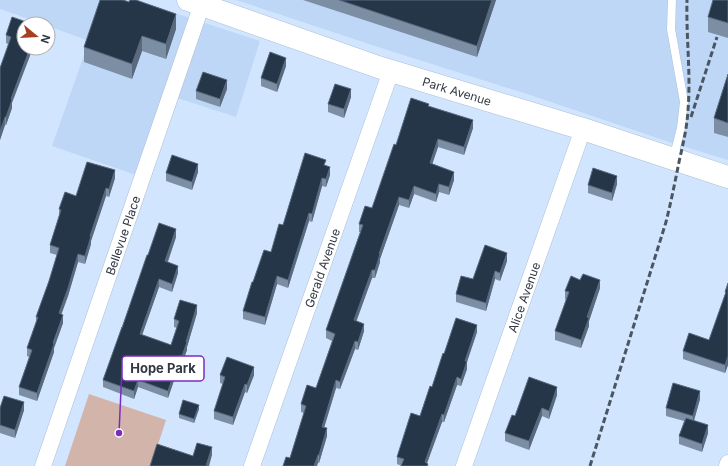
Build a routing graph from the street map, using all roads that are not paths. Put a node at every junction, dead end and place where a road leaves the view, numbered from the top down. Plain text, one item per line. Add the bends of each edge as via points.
1 (672, 0) edge
2 (195, 2) edge
3 (391, 71) junction
4 (583, 129) junction
5 (673, 159) junction
6 (728, 177) edge
7 (728, 463) edge
8 (43, 466) edge
9 (252, 466) edge
10 (464, 466) edge
11 (727, 466) edge

1 - 5 lane via 671,29 684,102
2 - 3 street, Park Avenue
2 - 8 street, Bellevue Place
3 - 4 street, Park Avenue
3 - 9 street, Gerald Avenue
4 - 5 street, Park Avenue
4 - 10 street, Alice Avenue
5 - 6 street, Park Avenue
7 - 11 street

